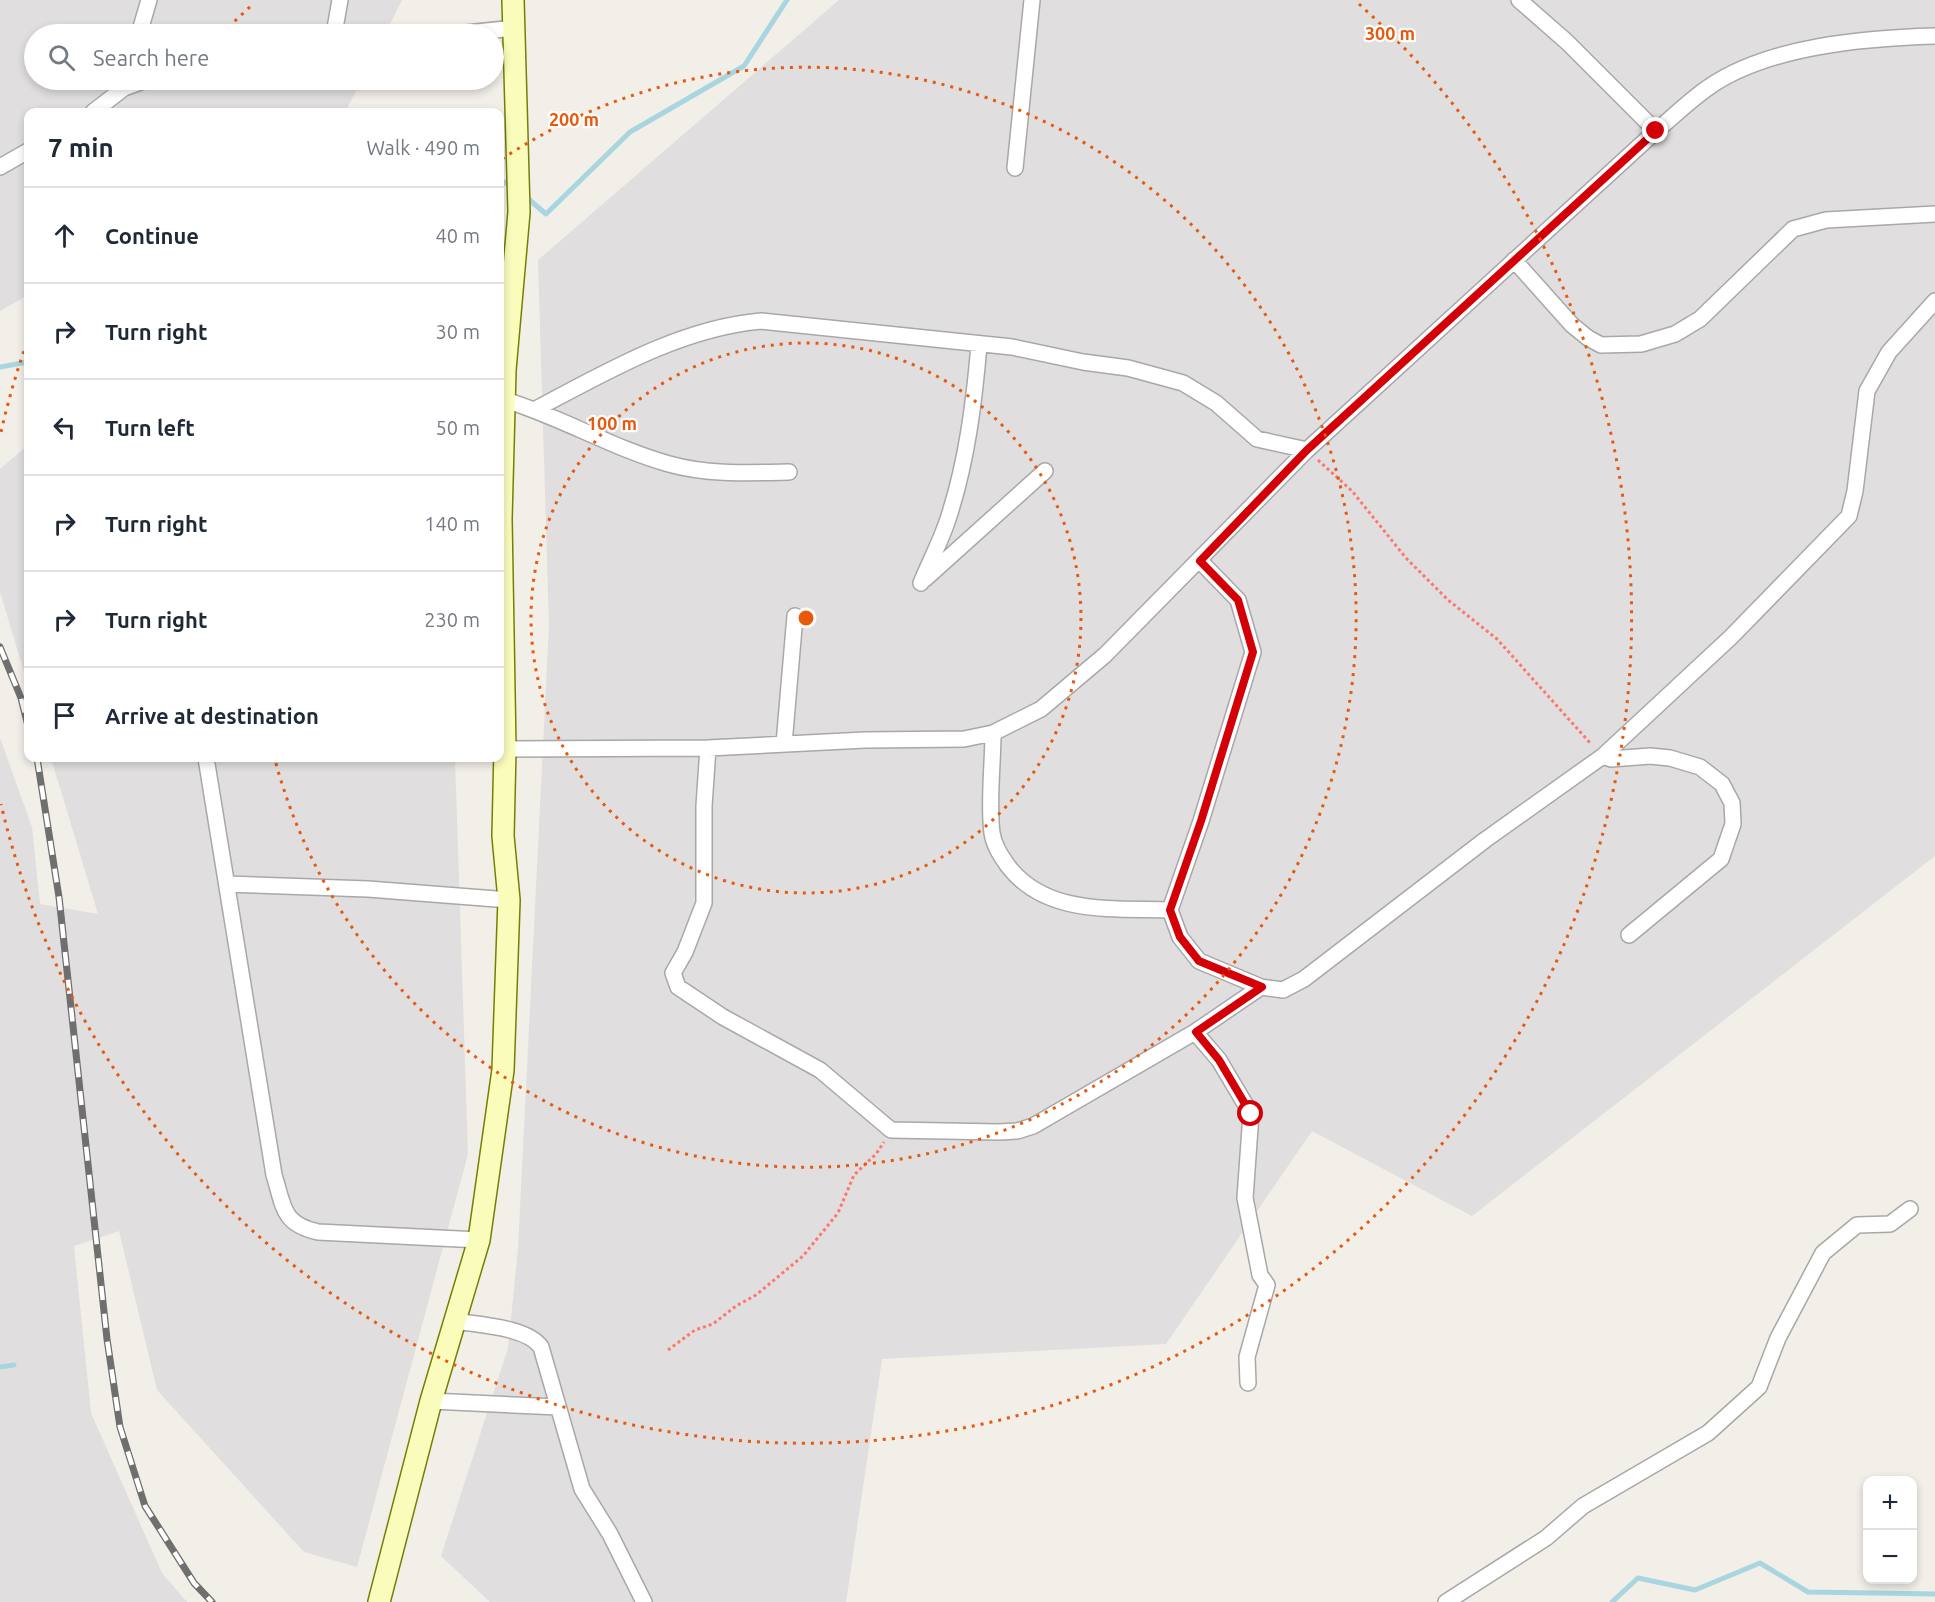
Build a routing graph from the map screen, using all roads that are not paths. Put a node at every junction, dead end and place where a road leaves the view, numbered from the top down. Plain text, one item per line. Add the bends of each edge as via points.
1 (149, 0) edge
2 (340, 0) edge
3 (513, 0) edge
4 (1032, 0) edge
5 (1519, 0) edge
6 (142, 24) edge
7 (336, 24) edge
8 (514, 28) junction
9 (504, 29) edge
10 (1935, 36) edge
11 (118, 90) edge
12 (98, 108) edge
13 (1656, 131) junction
14 (24, 153) edge
15 (0, 167) edge
16 (1015, 168) dead end
17 (1935, 214) edge
18 (1514, 260) junction
19 (1935, 301) edge
20 (979, 345) junction
21 (504, 351) edge
22 (504, 390) edge
23 (505, 400) junction
24 (536, 409) junction
25 (504, 424) edge
26 (1307, 450) junction
27 (1045, 471) dead end
28 (789, 472) dead end
29 (1200, 561) junction
30 (795, 616) dead end
31 (993, 733) junction
32 (504, 737) edge
33 (784, 744) junction
34 (708, 748) junction
35 (1603, 756) junction
36 (208, 762) edge
37 (502, 762) edge
38 (227, 884) junction
39 (509, 900) junction
40 (1170, 910) junction
41 (1629, 935) dead end
42 (1262, 987) junction
43 (1196, 1032) junction
44 (1910, 1209) dead end
45 (478, 1240) junction
46 (455, 1321) junction
47 (1248, 1383) dead end
48 (431, 1401) junction
49 (558, 1407) junction
50 (379, 1602) edge
51 (644, 1602) edge
52 (1446, 1602) edge

1 - 6 street
2 - 7 street
3 - 8 main road
4 - 16 street
5 - 13 street
8 - 9 street
8 - 21 main road via 519,212
10 - 13 street via 1879,37 1773,59 1709,87
11 - 12 street
13 - 18 street
14 - 15 street
17 - 18 street via 1826,220 1793,229 1700,319 1675,334 1641,344 1601,345 1588,338
18 - 26 street
19 - 35 street via 1889,352 1867,391 1849,516 1731,637
20 - 24 street via 797,323 728,324 632,359
20 - 26 street via 1012,347 1128,368 1183,383 1216,403 1257,439
20 - 27 street via 972,422 963,464 949,518 921,584
22 - 23 main road
23 - 24 street
23 - 25 main road
24 - 28 street via 671,464 716,473
26 - 29 street
29 - 31 street via 1105,655 1041,708
29 - 40 street via 1238,600 1253,652
30 - 33 street
31 - 33 street via 964,739
31 - 40 street via 993,834 999,854 1013,872 1030,887 1068,904
32 - 34 street
33 - 34 street
34 - 43 street via 704,903 673,973 678,987 723,1017 820,1070 891,1130 1017,1131 1033,1126
35 - 41 street via 1670,758 1700,767 1722,784 1732,803 1733,824 1721,860
35 - 42 street via 1485,840 1304,979 1283,990
36 - 38 street
37 - 39 main road
38 - 39 street
38 - 45 street via 274,1175 286,1216 300,1228 318,1232
39 - 45 main road via 503,1070
40 - 42 street via 1180,937 1199,961
42 - 43 street
43 - 47 street via 1219,1060 1251,1114 1245,1198 1260,1275 1268,1285 1247,1357
44 - 52 street via 1890,1224 1857,1226 1824,1253 1778,1338 1759,1387 1708,1433 1583,1506 1546,1538
45 - 46 main road
46 - 48 main road
46 - 49 street via 536,1340
48 - 49 street
48 - 50 main road
49 - 51 street via 582,1489

